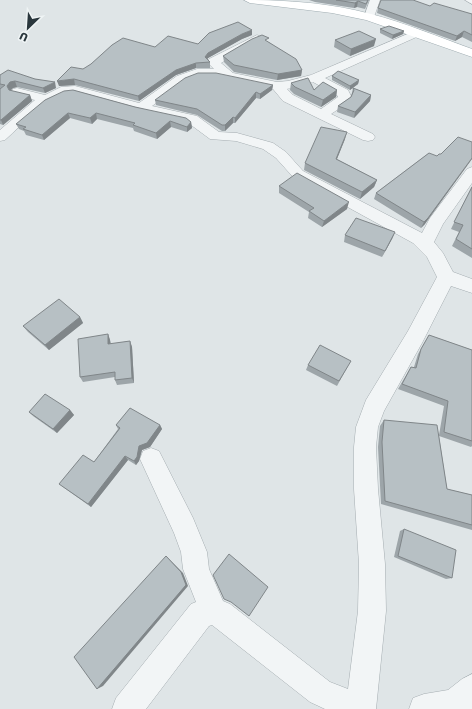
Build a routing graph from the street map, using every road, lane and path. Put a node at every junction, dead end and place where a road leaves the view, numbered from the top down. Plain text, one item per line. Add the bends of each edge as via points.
1 (257, 0) edge
2 (375, 0) edge
3 (369, 17) junction
4 (417, 33) junction
5 (259, 37) edge
6 (472, 53) edge
7 (229, 76) junction
8 (316, 78) junction
9 (277, 86) junction
10 (17, 92) edge
11 (46, 99) junction
12 (141, 108) junction
13 (321, 115) junction
14 (0, 137) edge
15 (368, 137) dead end
16 (469, 181) edge
17 (426, 242) junction
18 (446, 277) junction
19 (472, 286) edge
20 (151, 459) dead end
21 (213, 611) junction
22 (472, 689) edge
23 (127, 709) edge
24 (361, 709) edge
25 (424, 709) edge

1 - 3 main road
2 - 3 street
3 - 4 main road
4 - 6 main road
4 - 8 street
5 - 7 street via 212,62
7 - 9 street
7 - 12 street via 206,72 186,77
8 - 9 street via 288,86
8 - 13 street via 345,96
9 - 13 street via 288,98
10 - 11 street
11 - 12 street via 69,90
11 - 14 street
12 - 17 street via 192,120 215,136 237,137 268,146 281,155 298,174
13 - 15 street
16 - 17 street via 436,222
17 - 18 street via 441,262
18 - 19 street
18 - 24 street via 374,407 367,427 366,489 372,564 372,611
20 - 21 street via 184,527 194,552 196,569
21 - 23 street via 201,614
21 - 24 street via 320,692
22 - 25 street via 455,704

